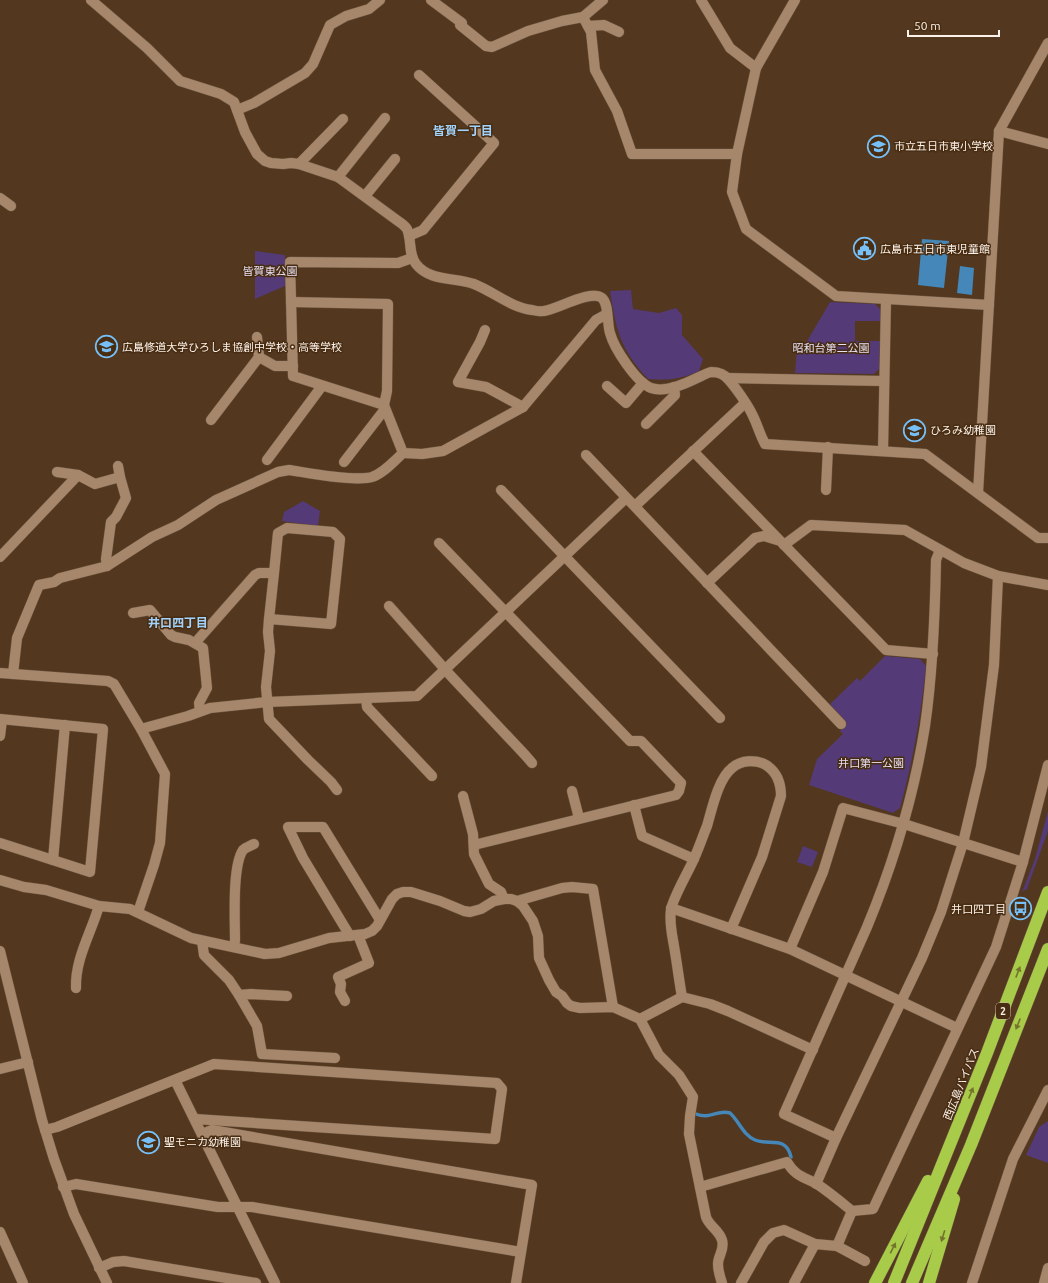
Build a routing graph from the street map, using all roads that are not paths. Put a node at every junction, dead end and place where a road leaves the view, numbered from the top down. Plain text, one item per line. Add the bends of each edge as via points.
1 (91, 0) edge
2 (380, 0) edge
3 (431, 0) edge
4 (603, 0) edge
5 (701, 0) edge
6 (795, 0) edge
7 (585, 22) junction
8 (620, 32) dead end
9 (1048, 43) edge
10 (756, 68) junction
11 (419, 75) dead end
12 (237, 110) junction
13 (385, 118) dead end
14 (343, 119) dead end
15 (999, 131) junction
16 (1048, 144) edge
17 (737, 154) junction
18 (395, 159) dead end
19 (299, 164) junction
20 (338, 177) junction
21 (365, 196) junction
22 (0, 198) edge
23 (11, 206) dead end
24 (409, 236) junction
25 (412, 258) junction
26 (886, 299) junction
27 (291, 302) junction
28 (989, 305) junction
29 (607, 314) junction
30 (485, 330) dead end
31 (257, 337) dead end
32 (259, 357) junction
33 (293, 366) junction
34 (727, 378) junction
35 (884, 381) junction
36 (644, 383) junction
37 (322, 386) junction
38 (607, 386) dead end
39 (674, 387) junction
40 (745, 403) junction
41 (384, 407) junction
42 (523, 408) junction
43 (211, 420) dead end
44 (646, 424) dead end
45 (828, 447) junction
46 (883, 450) junction
47 (693, 451) junction
48 (403, 452) junction
49 (586, 455) dead end
50 (267, 460) dead end
51 (344, 462) dead end
52 (118, 466) dead end
53 (57, 472) dead end
54 (78, 475) junction
55 (120, 477) junction
56 (501, 490) dead end
57 (826, 490) dead end
58 (978, 493) junction
59 (626, 498) junction
60 (634, 506) junction
61 (1048, 538) edge
62 (781, 542) junction
63 (439, 543) dead end
64 (940, 550) junction
65 (564, 556) junction
66 (0, 557) edge
67 (107, 566) junction
68 (274, 573) junction
69 (998, 576) junction
70 (707, 583) junction
71 (1048, 585) edge
72 (389, 606) dead end
73 (505, 612) junction
74 (133, 613) dead end
75 (269, 619) junction
76 (195, 643) junction
77 (933, 654) junction
78 (445, 668) junction
79 (0, 672) edge
80 (13, 674) junction
81 (366, 698) junction
82 (267, 702) junction
83 (200, 711) junction
84 (720, 718) dead end
85 (1, 720) edge
86 (840, 724) dead end
87 (65, 726) junction
88 (141, 729) junction
89 (0, 736) edge
90 (532, 764) dead end
91 (1048, 765) edge
92 (432, 776) dead end
93 (337, 790) dead end
94 (572, 791) dead end
95 (463, 796) dead end
96 (634, 805) junction
97 (579, 818) junction
98 (904, 824) junction
99 (0, 843) edge
100 (250, 843) dead end
101 (963, 843) junction
102 (474, 845) junction
103 (694, 859) junction
104 (53, 860) junction
105 (1023, 862) junction
106 (0, 880) edge
107 (1048, 892) edge
108 (504, 899) junction
109 (517, 901) junction
110 (99, 906) junction
111 (671, 908) junction
112 (138, 912) junction
113 (380, 920) junction
114 (731, 929) junction
115 (354, 935) junction
116 (202, 941) junction
117 (234, 947) junction
118 (790, 949) junction
119 (1048, 949) edge
120 (0, 951) edge
121 (846, 976) junction
122 (76, 988) dead end
123 (5, 991) edge
124 (239, 995) junction
125 (287, 996) dead end
126 (682, 998) junction
127 (345, 1002) dead end
128 (902, 1003) junction
129 (613, 1007) junction
130 (640, 1019) junction
131 (957, 1028) junction
132 (813, 1050) junction
133 (335, 1058) dead end
134 (28, 1062) junction
135 (0, 1069) edge
136 (175, 1080) junction
137 (1048, 1090) edge
138 (195, 1119) junction
139 (45, 1130) junction
140 (957, 1130) junction
141 (202, 1134) junction
142 (836, 1138) junction
143 (971, 1145) junction
144 (816, 1184) junction
145 (63, 1187) junction
146 (700, 1187) junction
147 (237, 1207) junction
148 (852, 1211) junction
149 (0, 1232) edge
150 (815, 1244) junction
151 (837, 1246) junction
152 (521, 1252) junction
153 (865, 1261) dead end
154 (99, 1268) junction
155 (1048, 1268) edge
156 (197, 1278) edge
157 (23, 1283) edge
158 (107, 1283) edge
159 (256, 1283) edge
160 (274, 1283) edge
161 (516, 1283) edge
162 (722, 1283) edge
163 (741, 1283) edge
164 (794, 1283) edge
165 (875, 1283) edge
166 (894, 1283) edge
167 (912, 1283) edge
168 (928, 1283) edge
169 (972, 1283) edge
170 (1044, 1283) edge

1 - 12 street via 147,48 180,81 220,94 234,102
2 - 12 street via 369,9 346,16 330,25 313,64 305,73
3 - 7 street via 462,23 460,25 486,46 562,21
4 - 7 street
5 - 10 street via 730,48
6 - 10 street
7 - 8 street via 604,25
7 - 17 street via 591,32 595,70 616,111 632,154
9 - 15 street
10 - 17 street
11 - 24 street via 494,143 423,230
12 - 19 street via 257,154 265,161
13 - 20 street
14 - 19 street
15 - 16 street
15 - 28 street
17 - 26 street via 732,192 746,229 836,296
18 - 21 street
19 - 20 street
20 - 21 street
21 - 24 street via 406,228
22 - 23 street
24 - 25 street
25 - 27 street via 398,263 290,262
25 - 29 street via 430,275 474,284 526,309 543,311 585,297 597,296 605,302
26 - 28 street
26 - 35 street
27 - 33 street
27 - 41 street via 388,304 387,391
28 - 58 street
29 - 36 street via 612,341 632,371
29 - 42 street via 596,320
30 - 42 street via 480,342 452,381 486,387
31 - 32 street
32 - 33 street via 275,366
32 - 43 street
33 - 37 street via 293,376
34 - 35 street
34 - 39 street via 712,372
34 - 40 street
35 - 46 street
36 - 38 street via 626,403
36 - 39 street via 655,389
37 - 41 street
37 - 50 street
39 - 44 street via 675,395
40 - 45 street via 765,444
40 - 47 street
41 - 48 street
41 - 51 street
42 - 48 street via 448,449 429,454
45 - 46 street
45 - 57 street
46 - 58 street via 925,454
47 - 60 street
47 - 62 street
48 - 67 street via 382,471 371,477 358,479 289,470 278,472 216,500
49 - 59 street
52 - 55 street
53 - 54 street
54 - 55 street via 95,484
54 - 66 street
55 - 67 street via 126,498 111,522
56 - 65 street
58 - 61 street via 1038,538
59 - 60 street
59 - 65 street
60 - 70 street
62 - 64 street via 811,525 905,530
62 - 70 street via 764,536 755,538
62 - 77 street via 886,650
63 - 73 street
64 - 69 street via 964,563
64 - 77 street via 936,560
65 - 73 street
65 - 84 street
67 - 80 street via 39,585 17,638
68 - 75 street
68 - 75 street via 278,533 287,528 333,532 340,538 331,624
68 - 76 street via 255,575
69 - 71 street
69 - 101 street via 994,665 982,767
70 - 86 street
72 - 78 street
73 - 78 street
73 - 96 street via 630,741 641,741 681,784 676,795
74 - 76 street via 150,610 171,635
75 - 82 street
76 - 83 street via 203,648 207,688 200,703
77 - 98 street via 925,726
78 - 81 street via 417,696
78 - 90 street
79 - 80 street
80 - 88 street via 108,681 114,684
81 - 82 street
81 - 92 street via 367,707
82 - 83 street
82 - 93 street via 269,719
83 - 88 street
85 - 87 street
85 - 89 street
87 - 104 street
87 - 104 street via 103,729 90,872
88 - 112 street via 165,774 160,843
91 - 105 street
94 - 97 street
95 - 102 street
96 - 97 street
96 - 103 street via 642,836
97 - 102 street
98 - 101 street
98 - 118 street via 843,808 823,872
98 - 121 street via 879,898
99 - 104 street
100 - 117 street via 240,856 238,867 234,897
101 - 105 street
101 - 128 street via 940,912
102 - 108 street via 474,854 489,884 500,892
103 - 111 street
103 - 114 street via 723,780 732,767 751,761 759,762 773,770 781,787 779,806 762,857
105 - 131 street via 996,947
106 - 110 street via 46,890
140 -> 107 highway, 西広島バイパス / 2
108 - 109 street
108 - 113 street via 470,912 411,892 403,892 392,899
109 - 129 street via 533,922 538,936 539,958 556,992 571,1006
109 - 129 street via 562,888 593,889
110 - 112 street
110 - 122 street via 78,964
111 - 114 street
111 - 126 street via 670,922
112 - 116 street via 166,927
113 - 115 street via 372,931
113 - 115 street via 323,827 288,827 303,858
114 - 118 street
115 - 117 street via 329,938 279,953 265,954
115 - 127 street via 369,963 338,977 341,984 340,992
116 - 117 street
116 - 124 street via 204,955 229,980
118 - 121 street
119 -> 143 highway, 2
120 - 123 street
121 - 128 street
121 - 132 street
123 - 134 street
124 - 125 street
124 - 133 street via 257,1026 262,1054
126 - 130 street
126 - 132 street via 724,1009
128 - 131 street
128 - 142 street
129 - 130 street
130 - 146 street via 659,1055 679,1075 693,1097 689,1134
131 - 148 street via 873,1209
132 - 142 street via 784,1114
134 - 135 street
134 - 139 street
136 - 138 street
136 - 138 street via 214,1064 497,1083 502,1089 495,1139
136 - 139 street
137 - 169 street via 1013,1159
138 - 141 street
139 - 145 street
165 -> 140 highway
140 - 166 highway, 西広島バイパス / 2
141 - 147 street
141 - 152 street via 212,1130 532,1185
142 - 144 street
143 - 167 highway, 2
143 -> 168 highway
144 - 146 street via 799,1176 787,1162
144 - 148 street
145 - 147 street via 76,1184 218,1207
145 - 154 street
146 - 162 street via 707,1221 722,1238 722,1252 718,1263
147 - 152 street via 260,1208
147 - 160 street
148 - 151 street
149 - 157 street
150 - 151 street
150 - 163 street via 784,1230 773,1233 764,1242
150 - 164 street
151 - 153 street
152 - 161 street
154 - 156 street via 113,1262 124,1261
154 - 158 street
155 - 170 street
156 - 159 street

